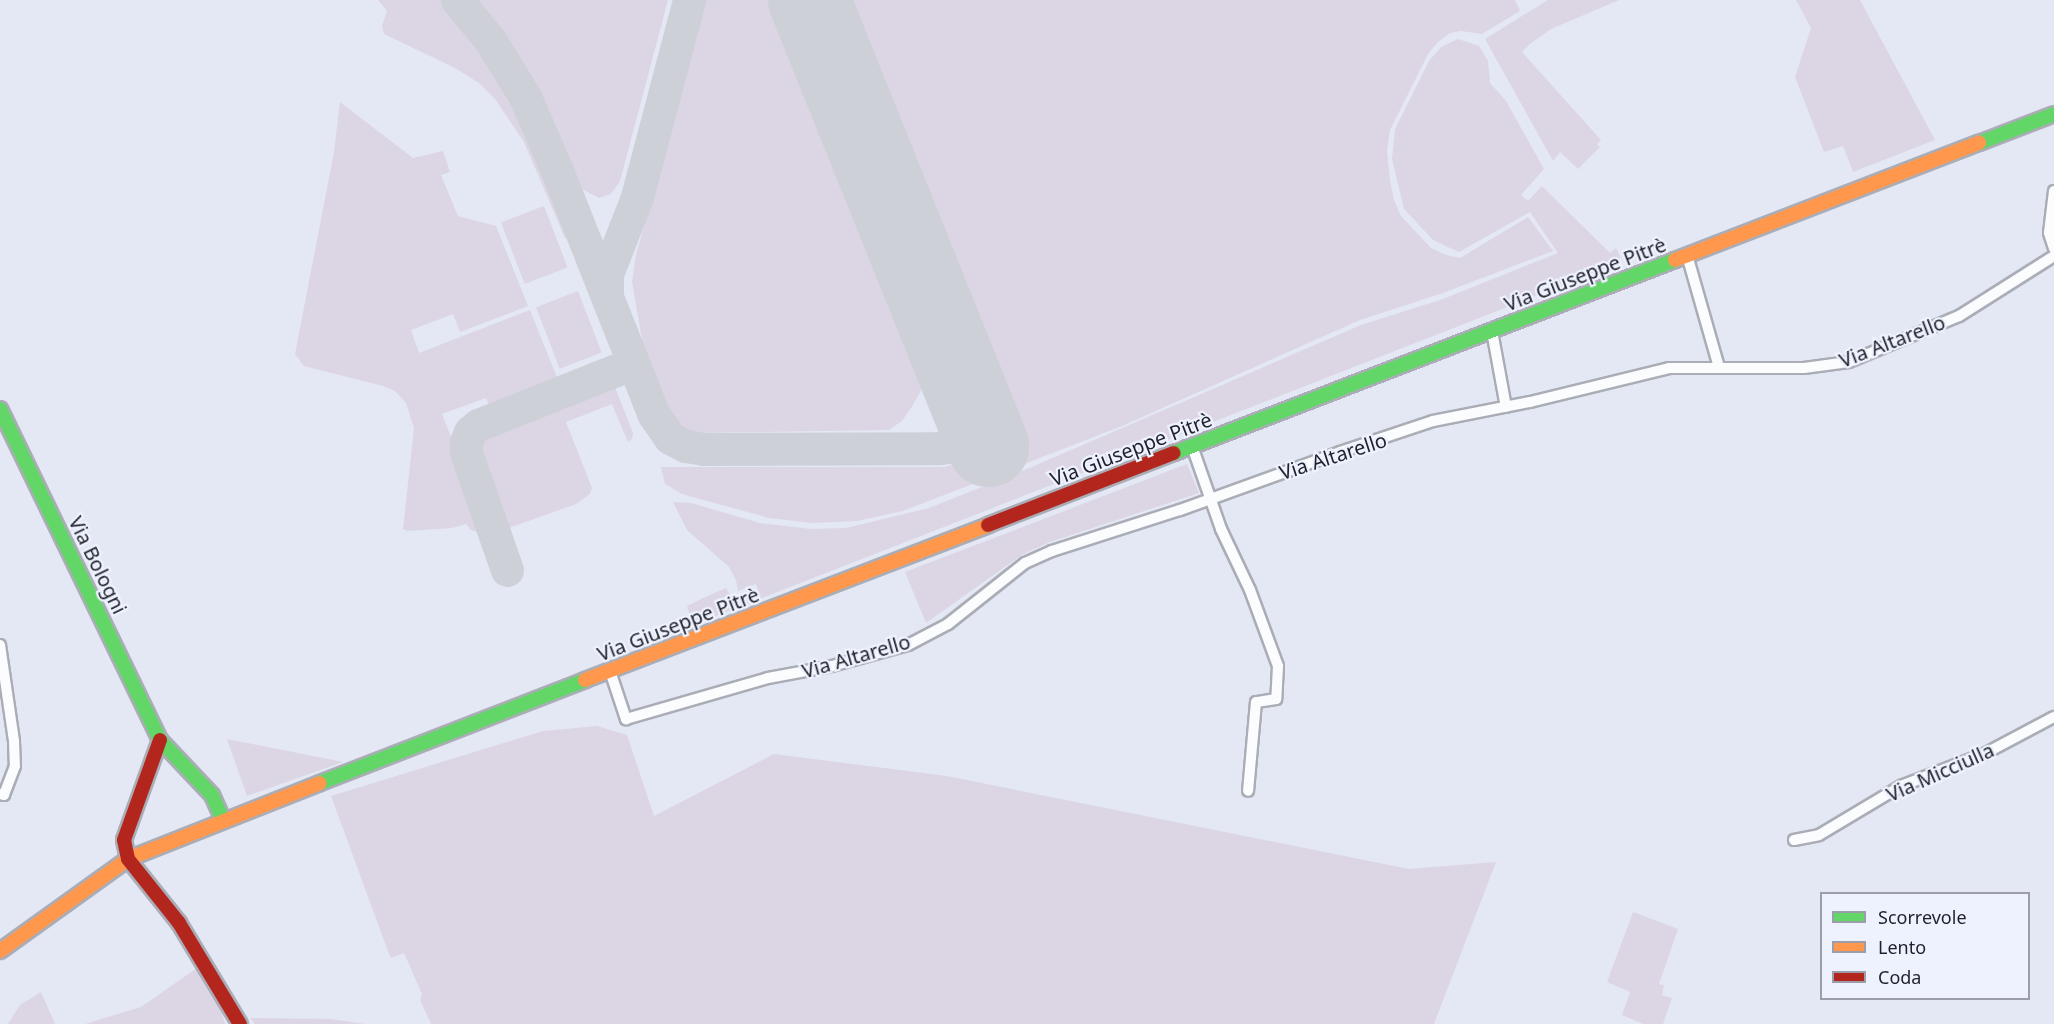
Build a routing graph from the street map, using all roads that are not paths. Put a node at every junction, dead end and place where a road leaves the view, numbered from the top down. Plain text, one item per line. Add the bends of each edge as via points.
1 (2054, 114) edge
2 (2054, 191) edge
3 (2054, 248) edge
4 (1688, 255) junction
5 (2054, 255) edge
6 (1492, 331) junction
7 (1719, 367) junction
8 (1506, 407) junction
9 (0, 409) edge
10 (1192, 446) junction
11 (1212, 498) junction
12 (0, 645) edge
13 (610, 671) junction
14 (2054, 717) edge
15 (160, 740) junction
16 (1248, 791) dead end
17 (0, 794) edge
18 (223, 820) junction
19 (1794, 840) dead end
20 (128, 860) junction
21 (0, 951) edge
22 (240, 1024) edge

1 - 4 street, Via Giuseppe Pitrè
2 - 3 street via 2049,232
4 - 6 street, Via Giuseppe Pitrè
4 - 7 street
5 - 7 street, Via Altarello via 1959,316 1849,362 1804,368
6 - 8 street
6 - 10 street, Via Giuseppe Pitrè
7 - 8 street, Via Altarello via 1669,368
8 - 11 street, Via Altarello via 1433,421
9 - 15 street, Via Bologni
10 - 11 street
10 - 13 street, Via Giuseppe Pitrè
11 - 13 street, Via Altarello via 1025,563 948,624 908,645 832,666 768,678 626,719
11 - 16 street via 1278,666 1276,699 1256,702
12 - 17 street via 15,766 4,795
13 - 18 street, Via Giuseppe Pitrè
14 - 19 street, Via Micciulla via 1984,754 1901,786 1819,835
15 - 18 street, Via Bologni via 213,795
15 - 20 street via 124,840
18 - 20 street, Via Giuseppe Pitrè
20 - 21 street, Via Giuseppe Pitrè
20 - 22 street via 179,923

